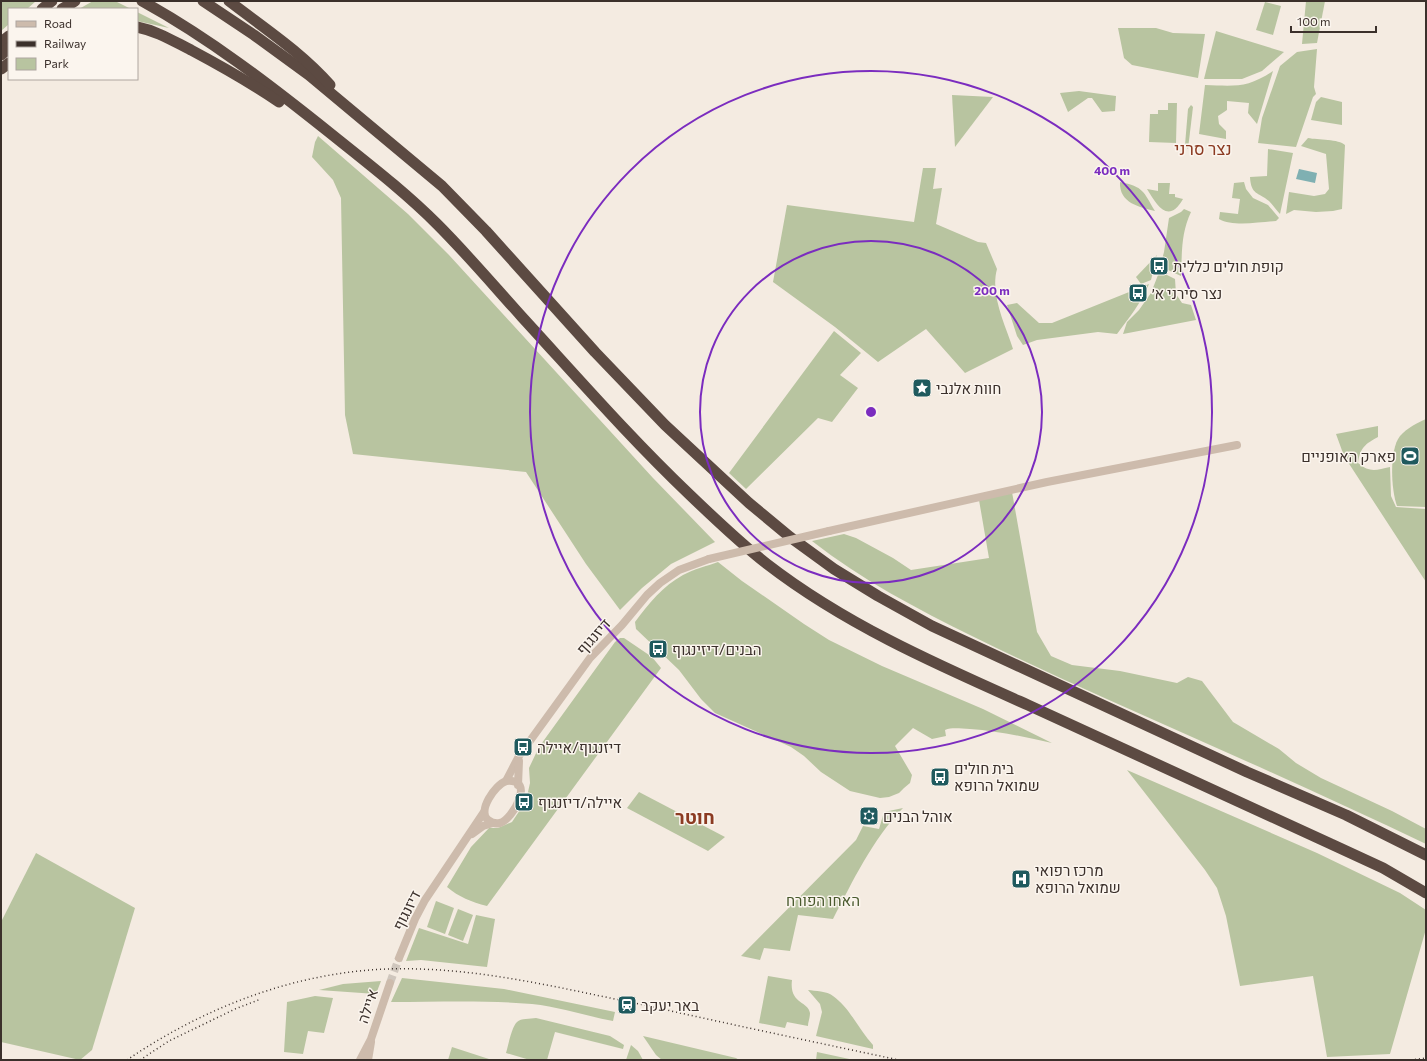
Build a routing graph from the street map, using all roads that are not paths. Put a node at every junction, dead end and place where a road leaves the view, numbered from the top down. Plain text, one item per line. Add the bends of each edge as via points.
1 (52, 1) edge
2 (75, 1) edge
3 (142, 1) edge
4 (202, 1) edge
5 (229, 1) edge
6 (43, 8) edge
7 (64, 8) edge
8 (138, 27) edge
9 (350, 108) junction
10 (341, 142) junction
11 (1237, 445) dead end
12 (519, 756) junction
13 (506, 780) junction
14 (518, 785) junction
15 (484, 812) junction
16 (493, 823) junction
17 (468, 837) junction
18 (1426, 855) edge
19 (1426, 893) edge
20 (399, 958) tunnel mouth
21 (390, 983) tunnel mouth
22 (371, 1039) junction
23 (360, 1060) edge
24 (368, 1060) edge

1 - 6 highway
2 - 7 highway
3 - 10 highway via 200,36
4 - 9 highway via 282,55
5 - 9 highway via 315,68
8 - 10 highway via 170,38 218,64
9 - 18 highway via 458,201 638,399 681,441 749,503 834,569 932,626 1240,769 1353,818
10 - 19 highway via 383,175 436,223 672,478 746,547 808,594 883,637 1383,868
11 - 12 street, דיזנגוף, bridge via 1047,482 709,558 690,565 660,582 646,595 590,658
12 - 13 street, דיזנגוף
12 - 14 street
13 - 14 street
13 - 15 street via 497,787
14 - 16 street via 521,791 520,798 511,813 504,822
15 - 16 street via 487,819
15 - 17 street, דיזנגוף
16 - 17 street, דיזנגוף via 483,826
17 - 20 street, דיזנגוף via 425,900
21 - 22 street, איילה
22 - 23 street, איילה
22 - 24 street, איילה

